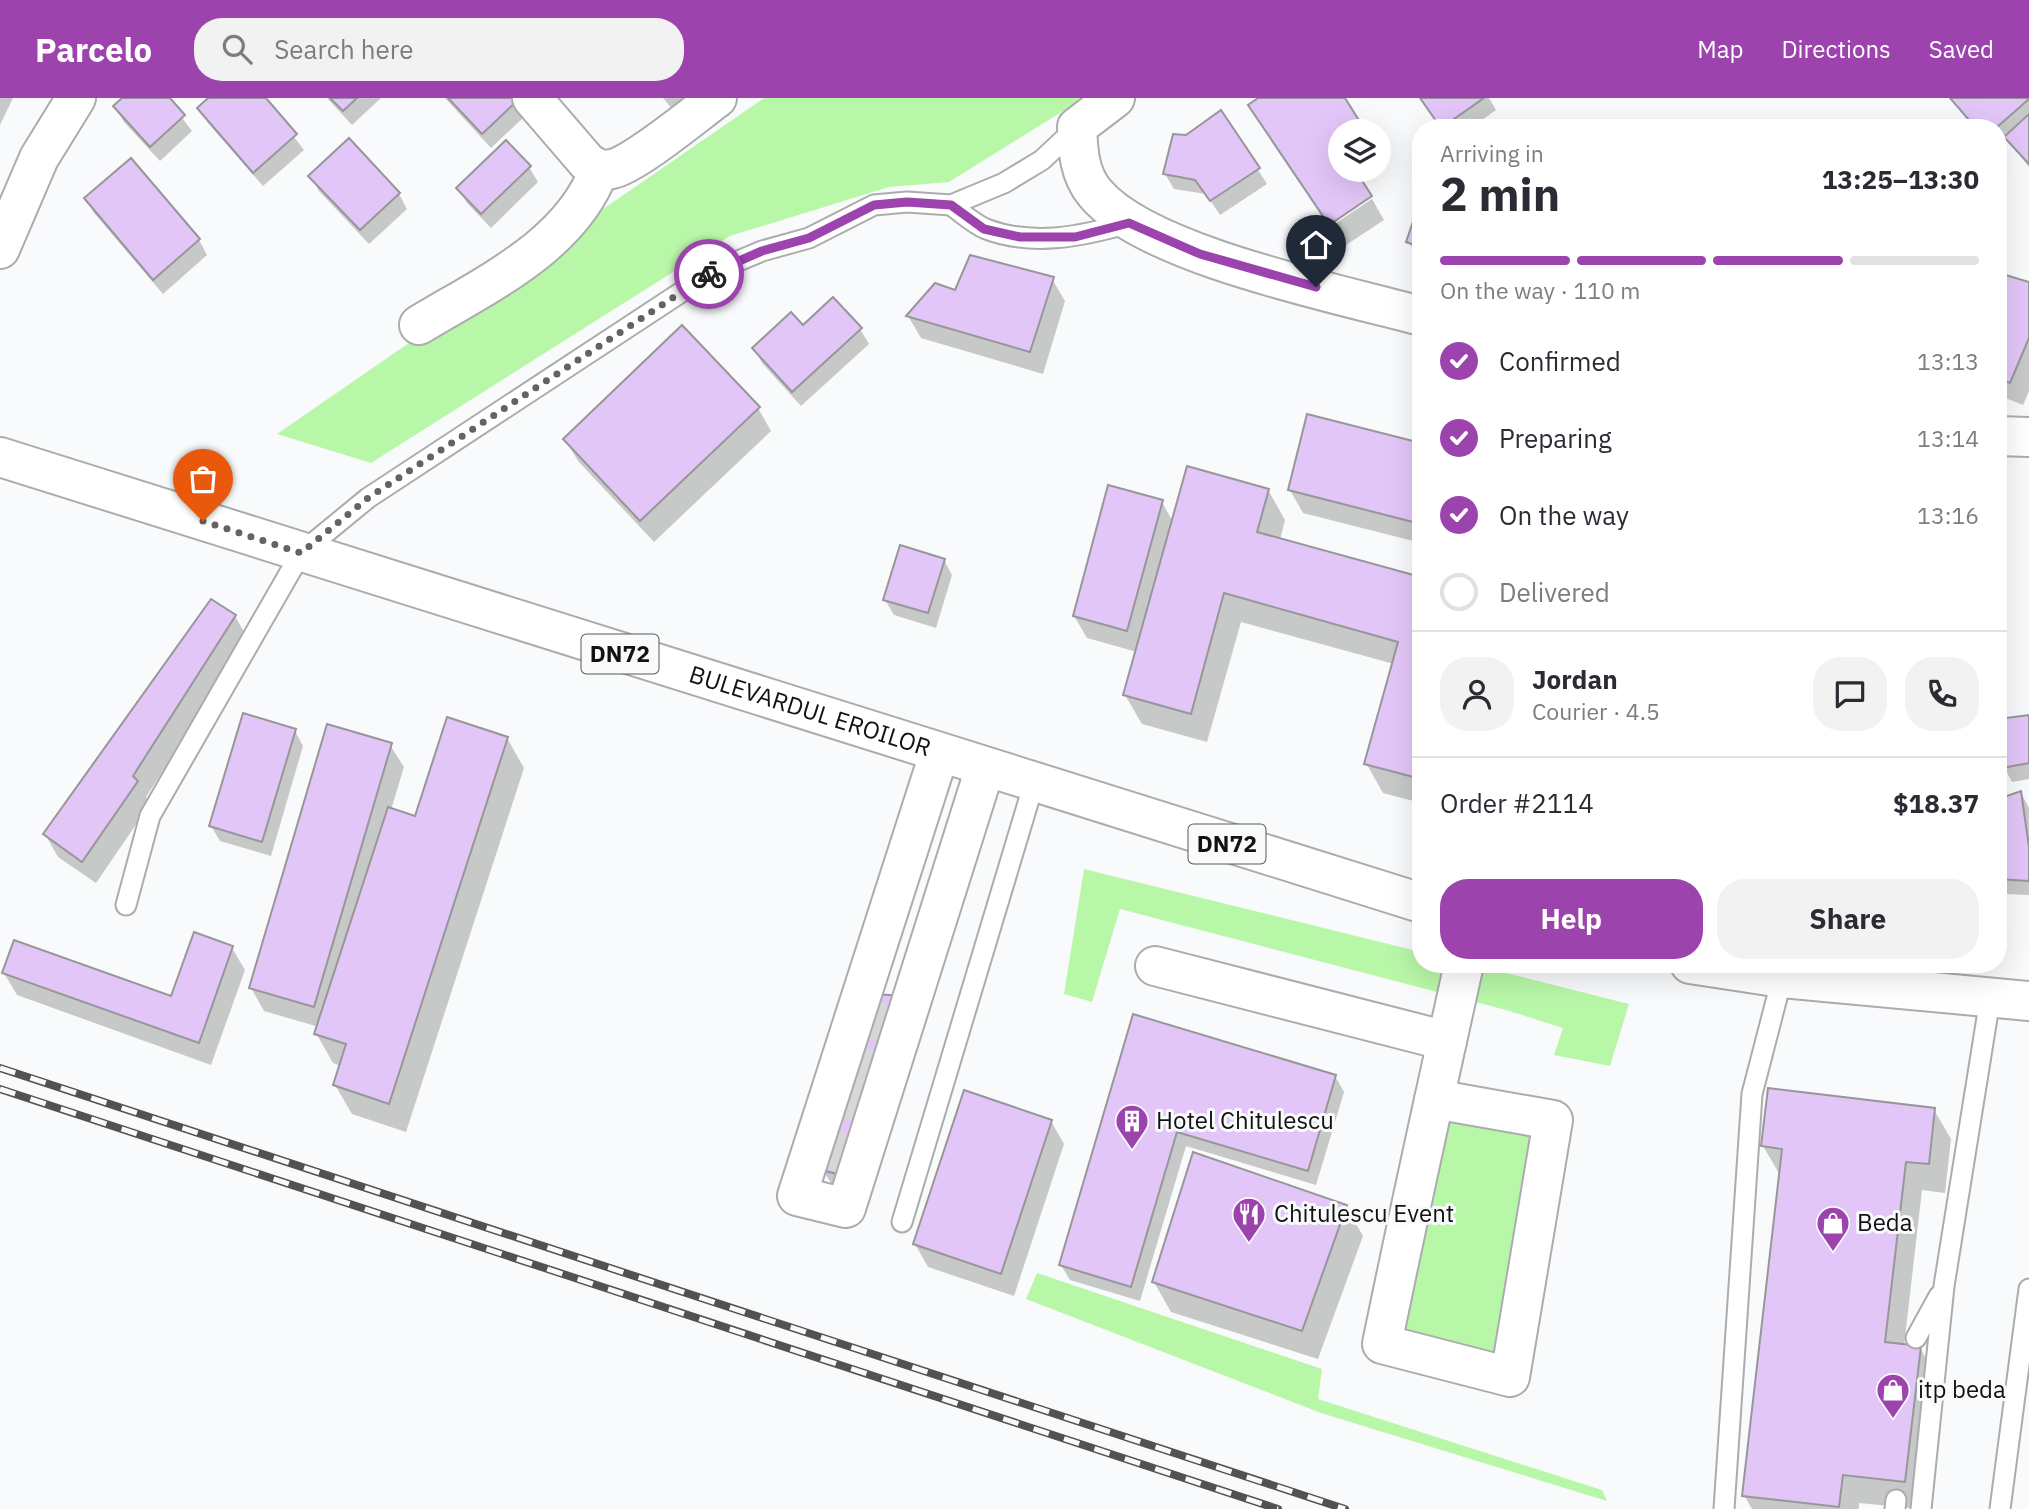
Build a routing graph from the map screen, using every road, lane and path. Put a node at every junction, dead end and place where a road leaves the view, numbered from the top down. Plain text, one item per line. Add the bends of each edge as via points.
1 (532, 98) edge
2 (717, 98) edge
3 (1115, 98) edge
4 (71, 100) edge
5 (1077, 127) junction
6 (599, 170) junction
7 (9, 193) edge
8 (951, 205) junction
9 (1129, 223) junction
10 (0, 249) edge
11 (1412, 313) edge
12 (419, 325) dead end
13 (2007, 436) edge
14 (2029, 437) edge
15 (0, 457) edge
16 (301, 553) junction
17 (939, 754) junction
18 (985, 768) junction
19 (1034, 783) junction
20 (1412, 900) edge
21 (126, 905) dead end
22 (1155, 966) dead end
23 (1462, 973) edge
24 (1749, 973) edge
25 (1782, 978) junction
26 (1990, 999) junction
27 (2029, 1001) edge
28 (1447, 1041) junction
29 (1434, 1099) junction
30 (902, 1222) dead end
31 (1944, 1286) junction
32 (2029, 1289) edge
33 (1916, 1338) dead end
34 (1724, 1509) edge
35 (1921, 1509) edge
36 (2000, 1509) edge

1 - 6 street
2 - 6 street via 631,159
3 - 5 street
4 - 7 street via 39,158
5 - 8 lane via 1033,166
5 - 9 street via 1079,163 1094,192
6 - 12 street via 590,193 569,222 536,250
7 - 10 street
8 - 9 lane via 984,229 1020,237 1075,237
8 - 16 lane via 874,205 809,238 712,272 368,498
9 - 11 street via 1200,254
13 - 14 street
15 - 16 street, BULEVARDUL EROILOR / DN72
16 - 17 street, BULEVARDUL EROILOR / DN72
16 - 21 lane via 150,816
17 - 18 street, BULEVARDUL EROILOR / DN72
17 - 18 street via 797,1196 846,1208
18 - 19 street, BULEVARDUL EROILOR / DN72
19 - 20 street, BULEVARDUL EROILOR / DN72
19 - 30 lane
22 - 28 street
23 - 28 street
24 - 25 street
25 - 26 street
25 - 34 lane via 1752,1094
26 - 27 street
26 - 31 lane
28 - 29 street
29 - 29 street via 1382,1343 1510,1377 1553,1120
31 - 33 lane
31 - 35 lane
32 - 36 lane

